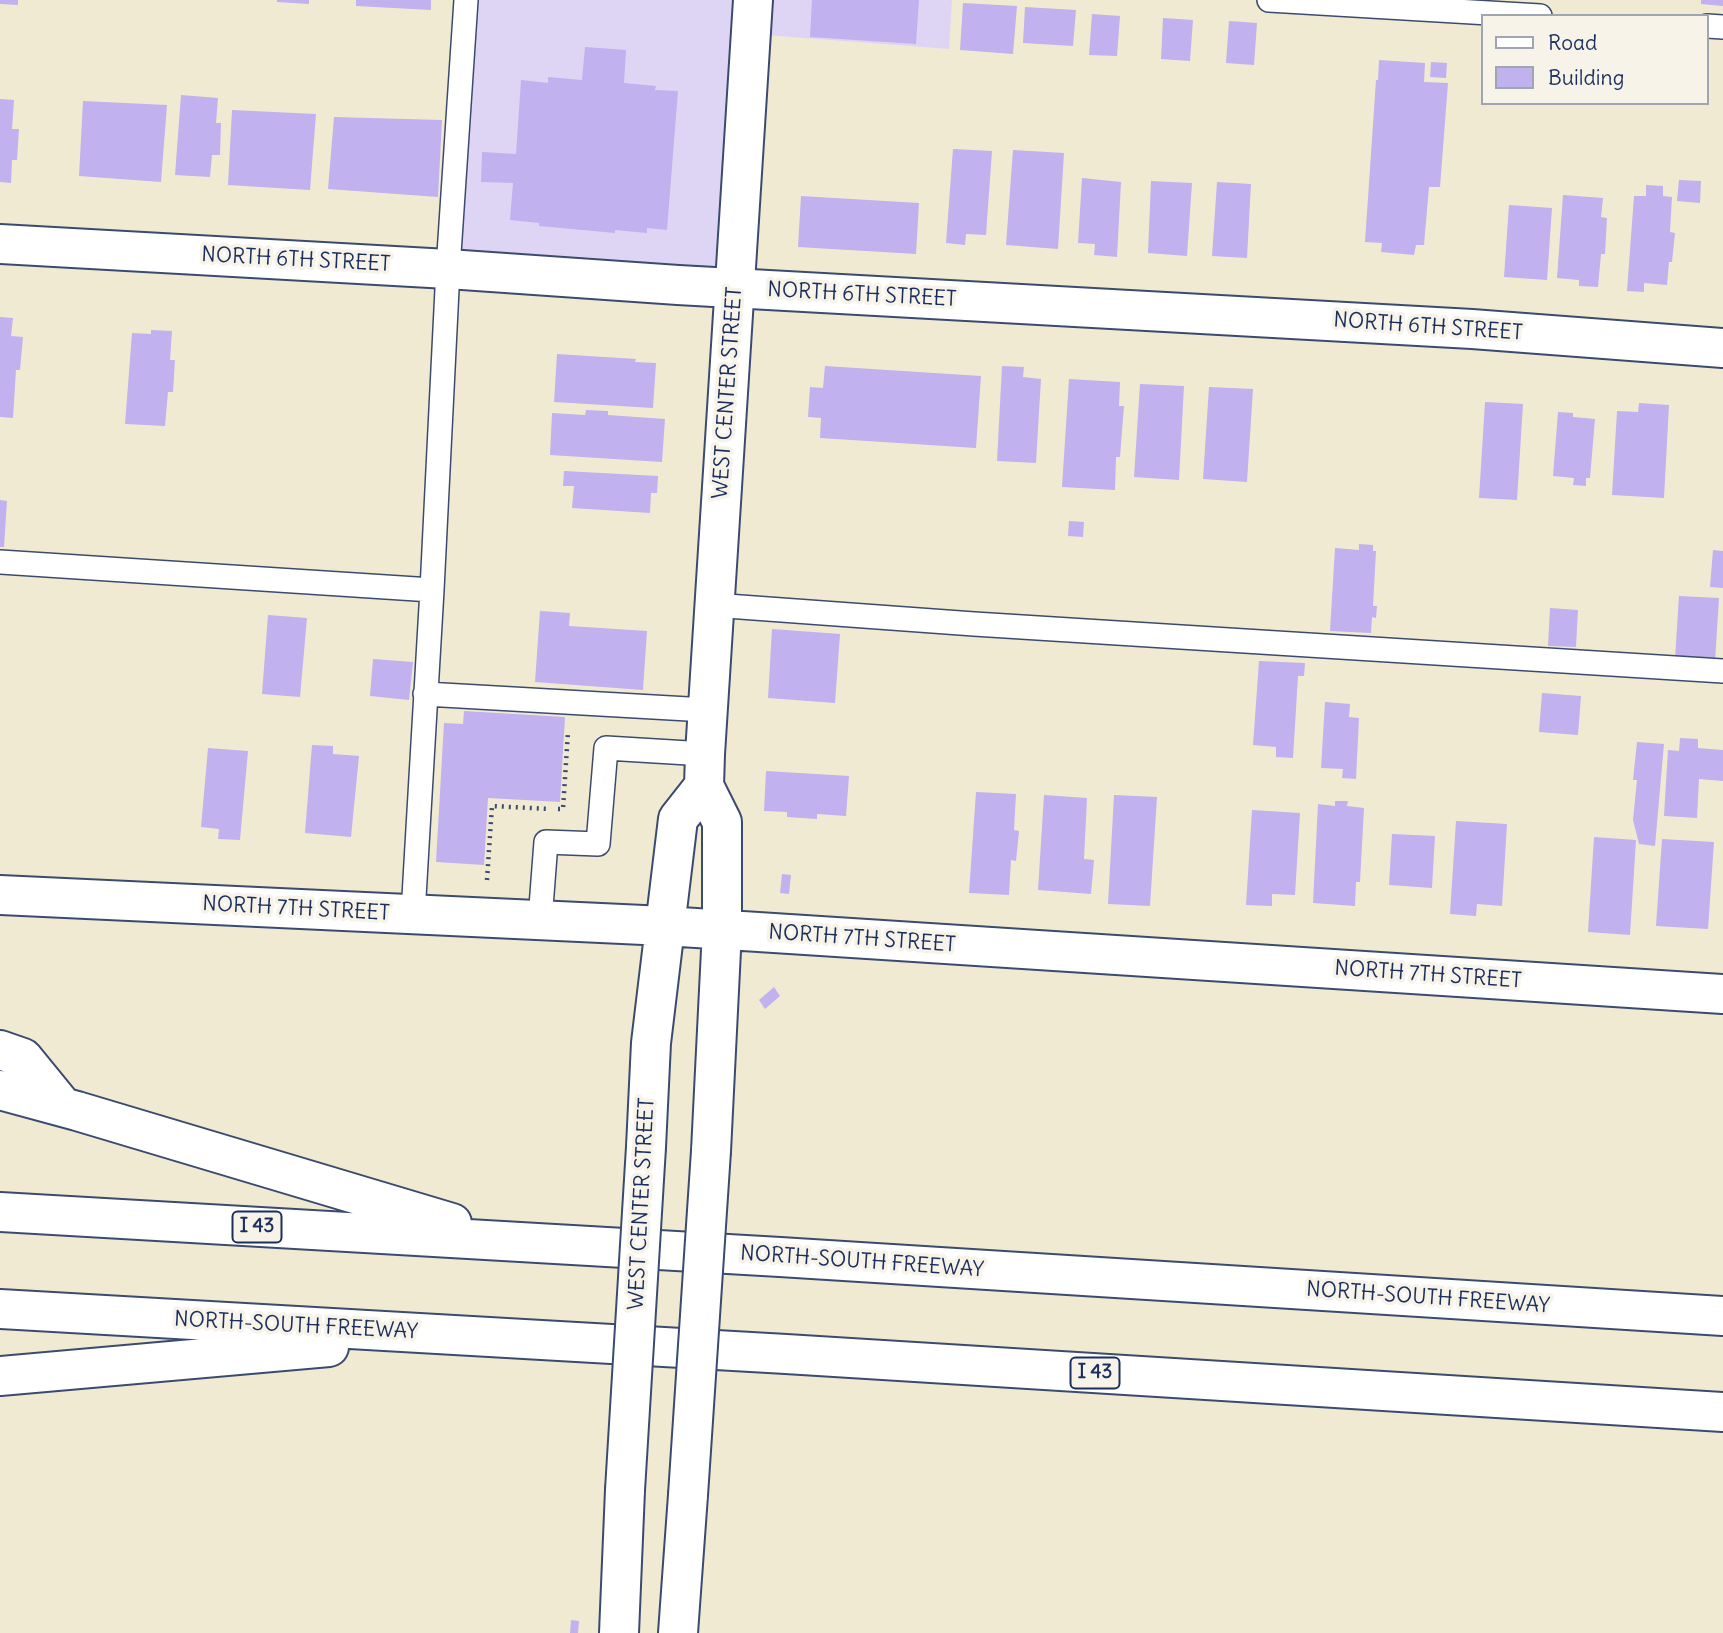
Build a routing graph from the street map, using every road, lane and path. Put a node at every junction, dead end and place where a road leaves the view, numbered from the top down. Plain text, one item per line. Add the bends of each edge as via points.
1 (467, 0) edge
2 (753, 0) edge
3 (1269, 0) edge
4 (1506, 14) edge
5 (0, 244) edge
6 (448, 269) junction
7 (735, 288) junction
8 (1723, 348) edge
9 (0, 562) edge
10 (432, 590) junction
11 (713, 605) junction
12 (1723, 671) edge
13 (425, 694) junction
14 (570, 701) junction
15 (706, 710) junction
16 (704, 770) junction
17 (487, 884) dead end
18 (0, 895) edge
19 (413, 914) junction
20 (540, 920) junction
21 (665, 926) junction
22 (722, 930) junction
23 (1723, 994) edge
24 (0, 1051) edge
25 (0, 1090) edge
26 (63, 1107) junction
27 (0, 1212) edge
28 (515, 1242) junction
29 (0, 1309) edge
30 (1723, 1316) edge
31 (467, 1335) junction
32 (0, 1376) edge
33 (1723, 1412) edge
34 (619, 1633) edge
35 (678, 1633) edge

1 - 6 lane
2 - 7 main road, WEST CENTER STREET
3 - 4 lane
5 - 6 main road, NORTH 6TH STREET
6 - 7 main road, NORTH 6TH STREET
6 - 10 lane
7 - 8 main road, NORTH 6TH STREET via 1458,328
7 - 11 main road, WEST CENTER STREET
9 - 10 lane
10 - 13 lane
11 - 12 lane
11 - 15 main road, WEST CENTER STREET
13 - 14 lane
13 - 19 lane
14 - 15 lane
14 - 17 path via 563,809 492,806
15 - 16 main road, WEST CENTER STREET
16 - 20 lane via 606,748 598,844 546,842
16 - 21 main road, WEST CENTER STREET via 678,819
16 - 22 main road, WEST CENTER STREET via 722,822
18 - 19 main road, NORTH 7TH STREET
19 - 20 main road, NORTH 7TH STREET
20 - 21 main road, NORTH 7TH STREET
21 - 22 main road, NORTH 7TH STREET
21 - 34 main road, WEST CENTER STREET, bridge via 651,1043
22 - 23 main road, NORTH 7TH STREET
22 - 35 main road, WEST CENTER STREET, bridge
24 - 26 main road via 23,1058
25 - 26 main road
26 - 28 main road
27 - 28 main road, NORTH-SOUTH FREEWAY / I 43
28 - 30 main road, NORTH-SOUTH FREEWAY / I 43
29 - 31 main road, NORTH-SOUTH FREEWAY / I 43
31 - 32 main road
31 - 33 main road, NORTH-SOUTH FREEWAY / I 43

